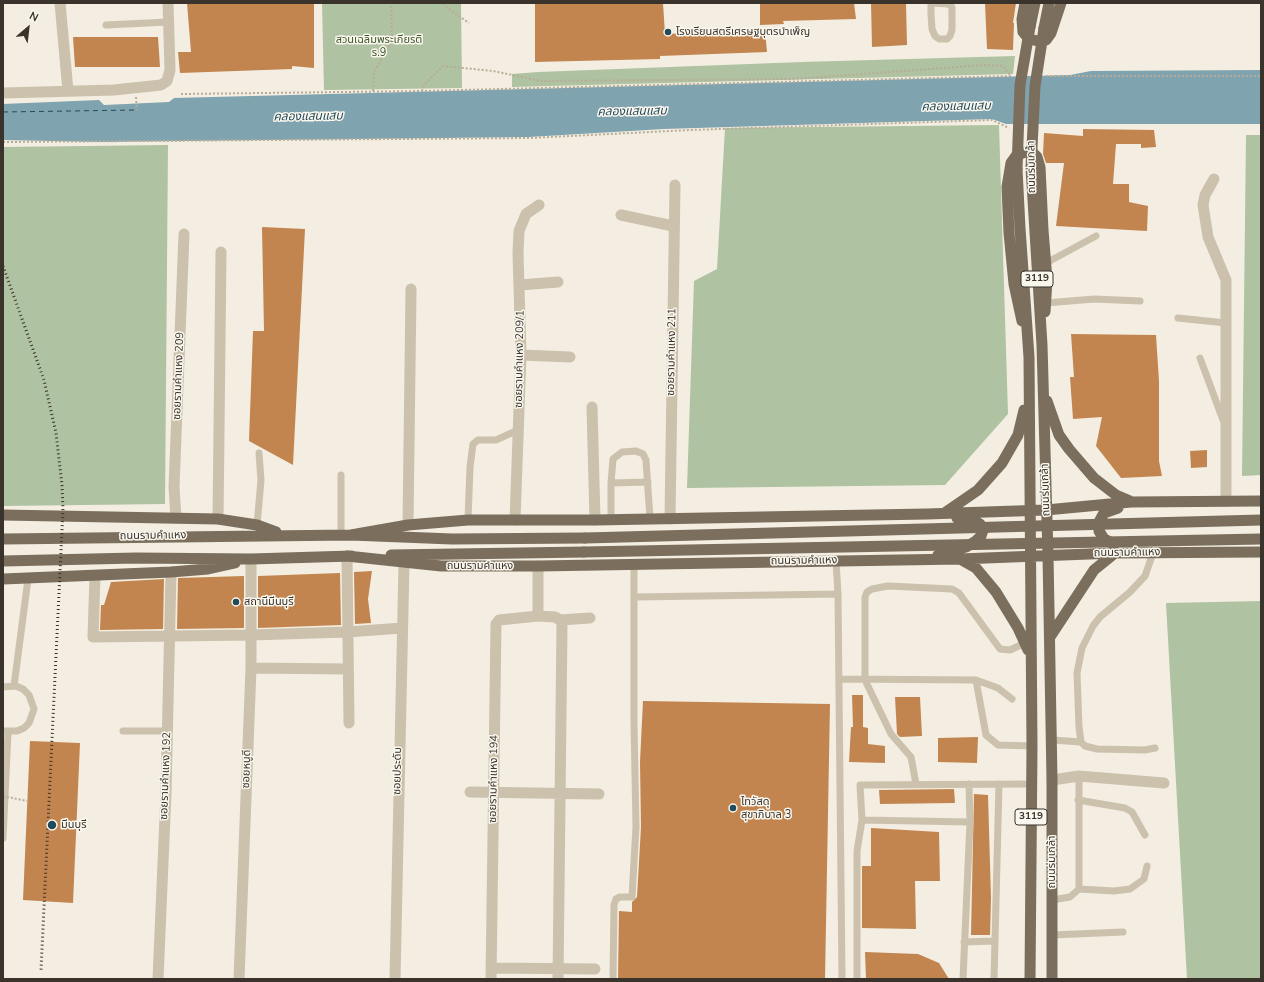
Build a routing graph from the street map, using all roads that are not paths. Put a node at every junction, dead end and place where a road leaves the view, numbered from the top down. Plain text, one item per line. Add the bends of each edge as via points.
1 (60, 3) edge
2 (168, 3) edge
3 (931, 3) edge
4 (1025, 3) edge
5 (1035, 3) edge
6 (1050, 3) edge
7 (1061, 3) edge
8 (168, 22) junction
9 (106, 25) dead end
10 (68, 91) junction
11 (3, 93) edge
12 (1214, 179) dead end
13 (674, 185) dead end
14 (539, 205) dead end
15 (621, 215) dead end
16 (673, 226) junction
17 (184, 234) dead end
18 (1096, 236) dead end
19 (221, 252) dead end
20 (1046, 262) junction
21 (558, 282) dead end
22 (520, 285) junction
23 (411, 289) dead end
24 (1140, 301) dead end
25 (1046, 303) junction
26 (1178, 318) dead end
27 (1226, 323) junction
28 (1028, 339) junction
29 (1042, 345) junction
30 (521, 355) junction
31 (570, 357) dead end
32 (1200, 358) dead end
33 (1028, 388) junction
34 (1043, 389) junction
35 (592, 407) dead end
36 (1226, 425) junction
37 (518, 430) junction
38 (259, 453) dead end
39 (341, 475) dead end
40 (611, 482) junction
41 (648, 482) junction
42 (1261, 501) edge
43 (1131, 502) junction
44 (1153, 502) junction
45 (1226, 502) junction
46 (1046, 510) junction
47 (1029, 511) junction
48 (944, 513) junction
49 (927, 514) junction
50 (3, 515) edge
51 (176, 518) junction
52 (218, 518) junction
53 (650, 519) junction
54 (670, 519) junction
55 (468, 520) junction
56 (515, 520) junction
57 (596, 520) junction
58 (611, 520) junction
59 (1261, 520) edge
60 (257, 525) junction
61 (408, 525) junction
62 (283, 535) junction
63 (346, 535) junction
64 (3, 539) edge
65 (1261, 539) edge
66 (1148, 552) junction
67 (1261, 552) edge
68 (1115, 553) junction
69 (1048, 555) junction
70 (346, 556) junction
71 (1030, 556) junction
72 (960, 558) junction
73 (251, 559) junction
74 (925, 559) junction
75 (41, 560) junction
76 (3, 561) edge
77 (836, 561) junction
78 (404, 563) junction
79 (634, 564) junction
80 (3, 566) edge
81 (538, 566) junction
82 (171, 572) junction
83 (95, 576) junction
84 (3, 579) edge
85 (28, 579) junction
86 (838, 594) junction
87 (635, 597) junction
88 (538, 616) junction
89 (590, 618) dead end
90 (560, 620) junction
91 (402, 628) junction
92 (347, 632) junction
93 (170, 635) junction
94 (251, 635) junction
95 (1050, 639) junction
96 (1025, 643) junction
97 (1030, 654) junction
98 (251, 668) junction
99 (348, 669) junction
100 (839, 679) junction
101 (865, 680) junction
102 (976, 680) junction
103 (14, 686) junction
104 (3, 687) edge
105 (1012, 699) dead end
106 (349, 723) dead end
107 (5, 731) edge
108 (123, 731) dead end
109 (168, 731) junction
110 (1052, 740) junction
111 (1081, 742) junction
112 (1032, 746) junction
113 (1155, 748) dead end
114 (1079, 776) junction
115 (1052, 780) junction
116 (1164, 783) dead end
117 (916, 784) junction
118 (970, 784) junction
119 (999, 784) junction
120 (1031, 784) junction
121 (470, 792) dead end
122 (494, 793) junction
123 (560, 793) junction
124 (599, 794) dead end
125 (1078, 800) junction
126 (862, 820) junction
127 (970, 822) junction
128 (1145, 834) dead end
129 (3, 838) edge
130 (1147, 866) dead end
131 (1079, 889) junction
132 (1052, 900) junction
133 (1122, 932) dead end
134 (1052, 935) junction
135 (994, 941) junction
136 (964, 942) junction
137 (595, 969) dead end
138 (491, 973) edge
139 (558, 974) edge
140 (158, 979) edge
141 (239, 979) edge
142 (395, 979) edge
143 (613, 979) edge
144 (842, 979) edge
145 (857, 979) edge
146 (963, 979) edge
147 (994, 979) edge
148 (1030, 979) edge
149 (1052, 979) edge

1 - 10 street
2 - 8 street
3 - 3 lane via 932,29 935,36 947,39 952,30 952,7 948,4
4 - 7 main road via 1023,32 1029,39 1038,41 1046,40 1051,33
5 - 28 main road, ถนนร่มเกล้า / 3119, bridge via 1020,85 1017,169
6 - 29 main road, ถนนร่มเกล้า / 3119, bridge via 1035,86 1031,168
8 - 9 lane
8 - 10 street via 170,76 161,85
10 - 11 street
12 - 27 street via 1204,195 1203,205 1208,237 1226,280
13 - 16 street, ซอยรามคำแหง 211
14 - 22 street, ซอยรามคำแหง 209/1 via 526,214 519,231
15 - 16 street
16 - 54 street, ซอยรามคำแหง 211
17 - 51 street, ซอยรามคำแหง 209 via 174,487
18 - 20 lane
19 - 52 street
20 - 25 main road
20 - 28 main road via 1040,167 1033,153 1025,152 1016,156 1011,163 1007,187 1014,284
21 - 22 street
22 - 30 street, ซอยรามคำแหง 209/1
23 - 61 street
24 - 25 lane via 1094,299
25 - 29 main road
26 - 27 lane
27 - 36 street
28 - 33 main road, ถนนร่มเกล้า / 3119
29 - 34 main road, ถนนร่มเกล้า / 3119
30 - 31 street
30 - 37 street, ซอยรามคำแหง 209/1
32 - 36 lane
33 - 47 main road, ถนนร่มเกล้า / 3119
33 - 48 main road via 1018,435 1002,463 978,490
34 - 43 main road via 1059,435 1069,449 1094,478 1116,495
34 - 46 main road, ถนนร่มเกล้า / 3119
35 - 57 street
36 - 45 street
37 - 55 lane via 496,440 478,440 473,444
37 - 56 street, ซอยรามคำแหง 209/1
38 - 60 lane via 261,480
39 - 63 lane
40 - 41 lane
40 - 41 lane via 613,459 622,452 636,451 645,456
40 - 58 lane
41 - 53 lane
42 - 45 main road, ถนนรามคำแหง
43 - 44 main road, ถนนรามคำแหง
43 - 46 main road, ถนนรามคำแหง
44 - 45 main road, ถนนรามคำแหง
44 - 66 main road via 1111,510 1104,513 1099,522 1099,531 1111,543
46 - 47 main road, ถนนรามคำแหง
46 - 69 main road, ถนนร่มเกล้า / 3119
47 - 48 main road, ถนนรามคำแหง
47 - 71 main road, ถนนร่มเกล้า / 3119
48 - 49 main road, ถนนรามคำแหง
49 - 54 main road, ถนนรามคำแหง
49 - 74 main road via 974,520 983,530 976,541 966,547
50 - 51 main road
51 - 52 main road
52 - 60 main road
53 - 54 main road, ถนนรามคำแหง
53 - 58 main road, ถนนรามคำแหง
55 - 56 main road, ถนนรามคำแหง
55 - 61 main road, ถนนรามคำแหง
56 - 57 main road, ถนนรามคำแหง
57 - 58 main road, ถนนรามคำแหง
59 - 63 main road, ถนนรามคำแหง, bridge via 585,538 452,540
60 - 62 main road
61 - 63 main road, ถนนรามคำแหง
62 - 63 main road, ถนนรามคำแหง
62 - 64 main road, ถนนรามคำแหง
65 - 70 main road, ถนนรามคำแหง, bridge
66 - 67 main road, ถนนรามคำแหง
66 - 68 main road, ถนนรามคำแหง
66 - 111 lane via 1145,576 1100,617 1085,640 1077,673
68 - 69 main road, ถนนรามคำแหง
68 - 95 main road via 1094,570
69 - 71 main road, ถนนรามคำแหง
69 - 95 main road, ถนนร่มเกล้า / 3119
70 - 73 main road, ถนนรามคำแหง
70 - 78 main road, ถนนรามคำแหง
70 - 92 street
71 - 72 main road, ถนนรามคำแหง
71 - 97 main road, ถนนร่มเกล้า / 3119
72 - 74 main road, ถนนรามคำแหง
72 - 96 main road via 976,568 996,592
73 - 75 main road, ถนนรามคำแหง
73 - 82 main road via 208,570
73 - 94 street, ซอยหนูดี
74 - 77 main road, ถนนรามคำแหง
75 - 76 main road, ถนนรามคำแหง
75 - 80 lane
77 - 79 main road, ถนนรามคำแหง
77 - 86 lane
78 - 81 main road, ถนนรามคำแหง via 441,566
78 - 91 street, ซอยประดับ
79 - 81 main road, ถนนรามคำแหง
79 - 87 lane
81 - 88 street
82 - 83 main road
82 - 93 street, ซอยรามคำแหง 192
83 - 85 main road
83 - 93 street via 93,637
84 - 85 main road
85 - 103 lane
86 - 87 lane
86 - 100 lane
87 - 143 lane via 636,835 632,896 620,897 614,904
88 - 90 street, ซอยรามคำแหง 194 via 555,617
88 - 122 street, ซอยรามคำแหง 194 via 499,620 496,624
89 - 90 street, ซอยรามคำแหง 194
90 - 123 street
91 - 92 street
91 - 142 street, ซอยประดับ
92 - 94 street
92 - 99 street
93 - 94 street
93 - 109 street, ซอยรามคำแหง 192
94 - 98 street, ซอยหนูดี
95 - 110 main road, ถนนร่มเกล้า / 3119
96 - 97 main road
96 - 101 lane via 1010,650 1000,649 959,593 952,589 888,586 872,589 865,597
97 - 112 main road, ถนนร่มเกล้า / 3119
98 - 99 street
98 - 141 street, ซอยหนูดี
99 - 106 street
100 - 101 lane
100 - 144 lane
101 - 102 lane
101 - 117 lane via 892,734 911,757
102 - 105 lane via 998,688
102 - 112 lane via 986,735 998,745
103 - 104 lane
103 - 107 lane via 23,689 29,695 34,709 33,717 24,728
107 - 129 lane
108 - 109 lane
109 - 140 street, ซอยรามคำแหง 192
110 - 111 lane
110 - 115 main road, ถนนร่มเกล้า / 3119
111 - 113 lane via 1089,749
112 - 120 main road, ถนนร่มเกล้า / 3119
114 - 115 street
114 - 116 street
114 - 125 lane
115 - 132 main road, ถนนร่มเกล้า / 3119
117 - 118 lane
117 - 126 lane via 860,785
118 - 119 lane
118 - 127 lane
119 - 120 lane
119 - 135 lane
120 - 148 main road, ถนนร่มเกล้า / 3119
121 - 122 street
122 - 123 street
122 - 138 street, ซอยรามคำแหง 194
123 - 124 street
123 - 139 street
125 - 128 lane via 1125,808 1132,812
125 - 131 lane
126 - 127 lane
126 - 145 lane via 857,851
127 - 136 lane
130 - 131 lane via 1144,879 1130,889
131 - 132 lane via 1070,897
132 - 134 main road, ถนนร่มเกล้า / 3119
133 - 134 lane
134 - 149 main road, ถนนร่มเกล้า / 3119
135 - 136 lane
135 - 147 lane
136 - 146 lane
137 - 139 street
138 - 139 street

